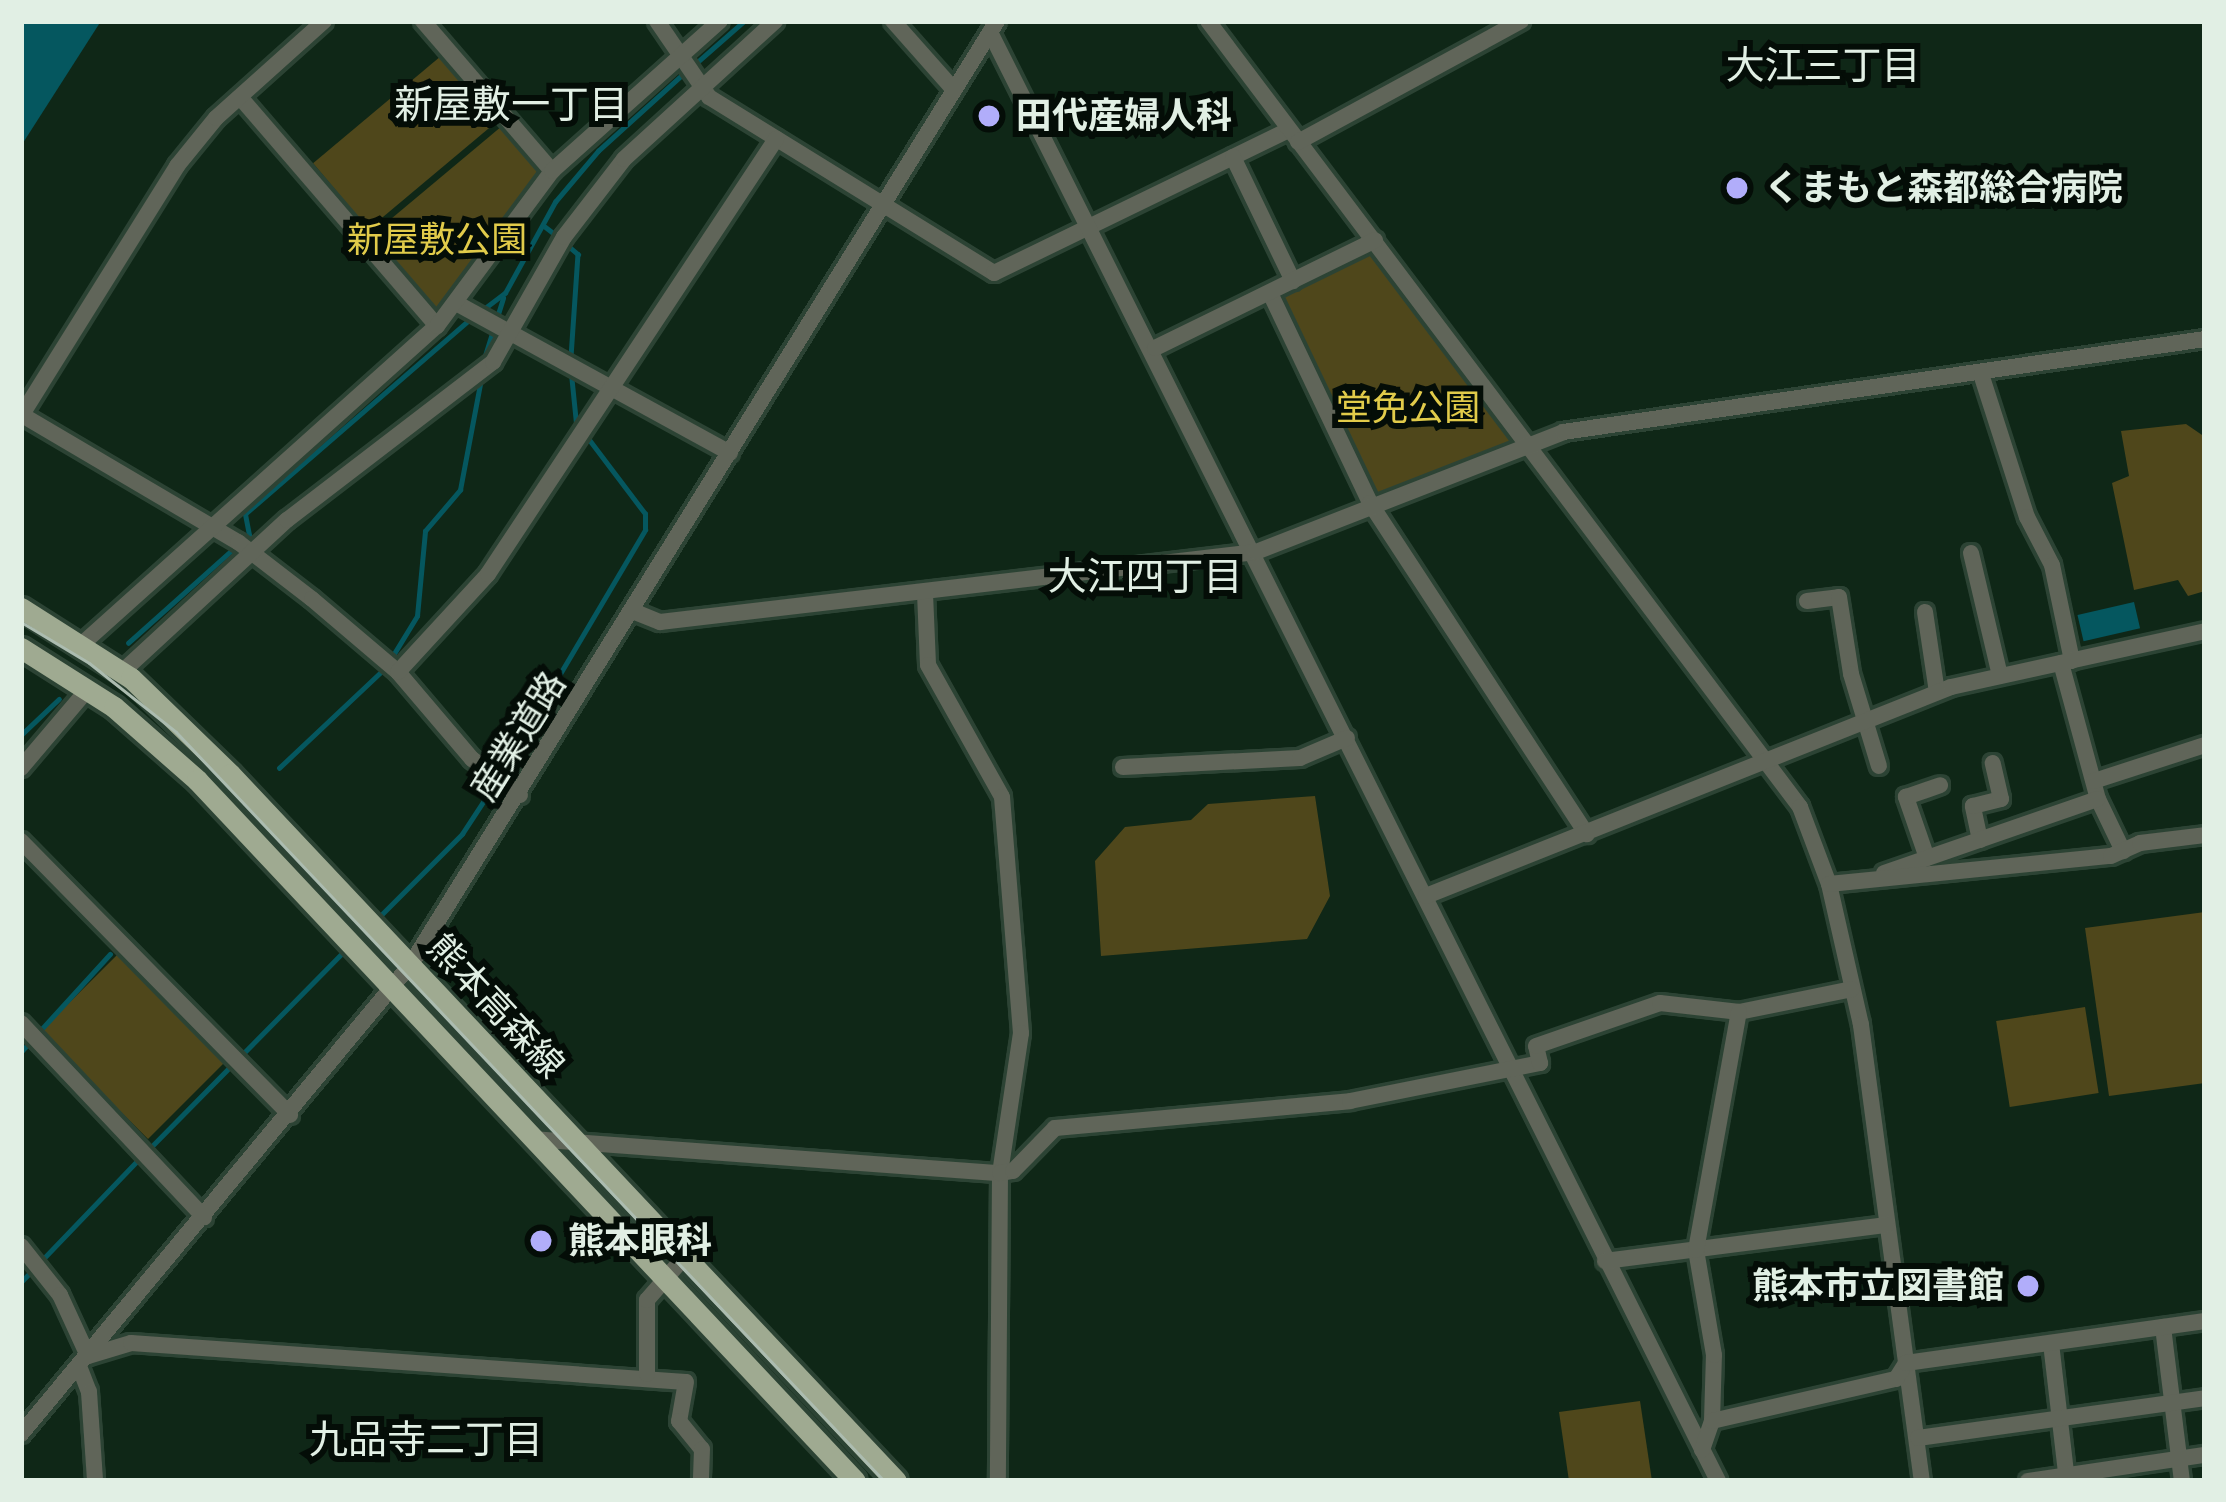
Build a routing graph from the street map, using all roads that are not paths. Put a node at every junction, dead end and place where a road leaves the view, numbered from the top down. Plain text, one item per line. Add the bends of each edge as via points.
1 (324, 21) edge
2 (424, 21) edge
3 (657, 21) edge
4 (720, 21) edge
5 (775, 21) edge
6 (893, 21) edge
7 (1208, 21) edge
8 (1522, 21) edge
9 (993, 26) edge
10 (684, 55) junction
11 (699, 81) junction
12 (954, 90) junction
13 (240, 97) junction
14 (1293, 136) junction
15 (776, 139) junction
16 (1233, 157) junction
17 (552, 171) junction
18 (883, 206) junction
19 (1093, 226) junction
20 (1375, 240) junction
21 (1293, 281) junction
22 (1270, 293) junction
23 (464, 308) junction
24 (437, 326) junction
25 (506, 330) junction
26 (2205, 339) edge
27 (1155, 348) junction
28 (1981, 374) junction
29 (615, 392) junction
30 (21, 415) edge
31 (1529, 442) junction
32 (730, 453) junction
33 (1370, 503) junction
34 (211, 529) junction
35 (247, 549) junction
36 (1256, 552) junction
37 (1971, 553) dead end
38 (925, 593) junction
39 (1807, 601) dead end
40 (21, 608) edge
41 (635, 612) junction
42 (1925, 613) dead end
43 (2205, 632) edge
44 (21, 648) edge
45 (104, 660) junction
46 (2067, 662) junction
47 (397, 671) junction
48 (2000, 676) junction
49 (81, 685) junction
50 (1937, 692) junction
51 (1864, 719) junction
52 (1347, 738) junction
53 (2205, 745) edge
54 (1768, 756) junction
55 (1993, 763) dead end
56 (1880, 766) dead end
57 (1123, 767) dead end
58 (21, 769) edge
59 (1940, 785) dead end
60 (2096, 790) junction
61 (520, 795) junction
62 (1587, 834) junction
63 (2205, 835) edge
64 (1980, 839) junction
65 (21, 841) edge
66 (2123, 851) junction
67 (1927, 858) junction
68 (1861, 882) junction
69 (1829, 884) junction
70 (1426, 896) junction
71 (412, 964) junction
72 (1852, 989) junction
73 (391, 992) junction
74 (1739, 1012) junction
75 (21, 1023) edge
76 (1512, 1070) junction
77 (290, 1115) junction
78 (532, 1139) junction
79 (584, 1147) junction
80 (1000, 1173) junction
81 (204, 1216) junction
82 (1887, 1226) junction
83 (21, 1246) edge
84 (1696, 1250) junction
85 (686, 1255) junction
86 (1605, 1261) junction
87 (665, 1282) junction
88 (2205, 1321) edge
89 (2163, 1327) junction
90 (2051, 1343) junction
91 (84, 1361) junction
92 (1906, 1363) junction
93 (647, 1374) junction
94 (2205, 1398) edge
95 (2173, 1402) junction
96 (2060, 1417) junction
97 (1712, 1421) junction
98 (21, 1434) edge
99 (1918, 1438) junction
100 (1702, 1450) junction
101 (2205, 1455) edge
102 (2179, 1459) junction
103 (2067, 1478) edge
104 (1918, 1480) edge
105 (95, 1481) edge
106 (700, 1481) edge
107 (854, 1481) edge
108 (896, 1481) edge
109 (998, 1481) edge
110 (1718, 1481) edge
111 (2028, 1481) edge
112 (2182, 1481) edge

1 - 13 street
2 - 17 street
3 - 10 street
4 - 10 street
5 - 11 street
6 - 12 street
7 - 14 street
8 - 14 street
9 - 12 street, 産業道路
9 - 19 street
10 - 11 street
10 - 17 street
11 - 15 street
11 - 25 street via 624,159
12 - 18 street, 産業道路
13 - 24 street
13 - 30 street via 177,166
14 - 16 street
14 - 20 street
15 - 18 street
15 - 29 street
16 - 19 street
16 - 21 street
17 - 23 street
18 - 19 street via 994,273
18 - 32 street, 産業道路
19 - 27 street
20 - 21 street
20 - 31 street
21 - 22 street
22 - 27 street
22 - 33 street
23 - 24 street
23 - 25 street
24 - 34 street
25 - 29 street
25 - 35 street via 464,388
26 - 28 street
27 - 36 street
28 - 31 street
28 - 46 street via 2027,517 2052,565
29 - 32 street
29 - 47 street via 488,574
30 - 34 street
31 - 33 street
31 - 54 street
32 - 41 street, 産業道路
33 - 36 street
33 - 62 street
34 - 35 street
34 - 45 street
35 - 45 street
35 - 47 street
36 - 38 street
36 - 52 street
37 - 48 street
38 - 41 street via 660,622
38 - 80 street via 928,665 1002,797 1021,1033
39 - 51 street via 1840,597
40 - 45 main road, 熊本高森線
41 - 61 street, 産業道路
42 - 50 street
43 - 46 street
44 - 49 main road, 熊本高森線
45 - 71 main road, 熊本高森線
46 - 48 street
46 - 60 street
47 - 61 street via 472,759
48 - 50 street
49 - 58 street
49 - 73 main road, 熊本高森線 via 197,780
50 - 51 street
51 - 54 street
51 - 56 street
52 - 57 street via 1300,758
52 - 70 street
53 - 60 street
54 - 62 street
54 - 69 street via 1800,807
55 - 64 street via 2001,799 1972,806
59 - 67 street via 1906,797
60 - 64 street
60 - 66 street
61 - 71 street, 産業道路
62 - 70 street
63 - 66 street
64 - 67 street
65 - 77 street
66 - 68 street
67 - 68 street
68 - 69 street
69 - 72 street
70 - 76 street
71 - 73 street, 産業道路
71 - 79 main road, 熊本高森線
72 - 74 street
72 - 82 street
73 - 77 street, 産業道路
73 - 78 main road, 熊本高森線
74 - 76 street via 1660,1003 1536,1046 1540,1063
74 - 84 street
75 - 81 street
76 - 80 street via 1261,1113 1055,1128 1013,1171
76 - 86 street
77 - 81 street, 産業道路
78 - 79 street
78 - 87 main road, 熊本高森線
79 - 80 street
79 - 85 main road, 熊本高森線
80 - 109 street
81 - 91 street, 産業道路
82 - 84 street
82 - 92 street
83 - 91 street via 60,1295
84 - 86 street
84 - 97 street via 1714,1355
85 - 87 street
85 - 108 main road, 熊本高森線
86 - 100 street
87 - 93 street via 647,1300
87 - 107 main road, 熊本高森線
88 - 89 street
89 - 90 street
89 - 95 street
90 - 92 street
90 - 96 street
91 - 93 street via 131,1343
91 - 98 street, 産業道路
91 - 105 street
92 - 97 street via 1896,1379
92 - 99 street
93 - 106 street via 686,1382 680,1421 701,1449
94 - 95 street
95 - 96 street
95 - 102 street
96 - 99 street
96 - 103 street
97 - 100 street
99 - 104 street
100 - 110 street
101 - 102 street
102 - 103 street
102 - 112 street
103 - 111 street

